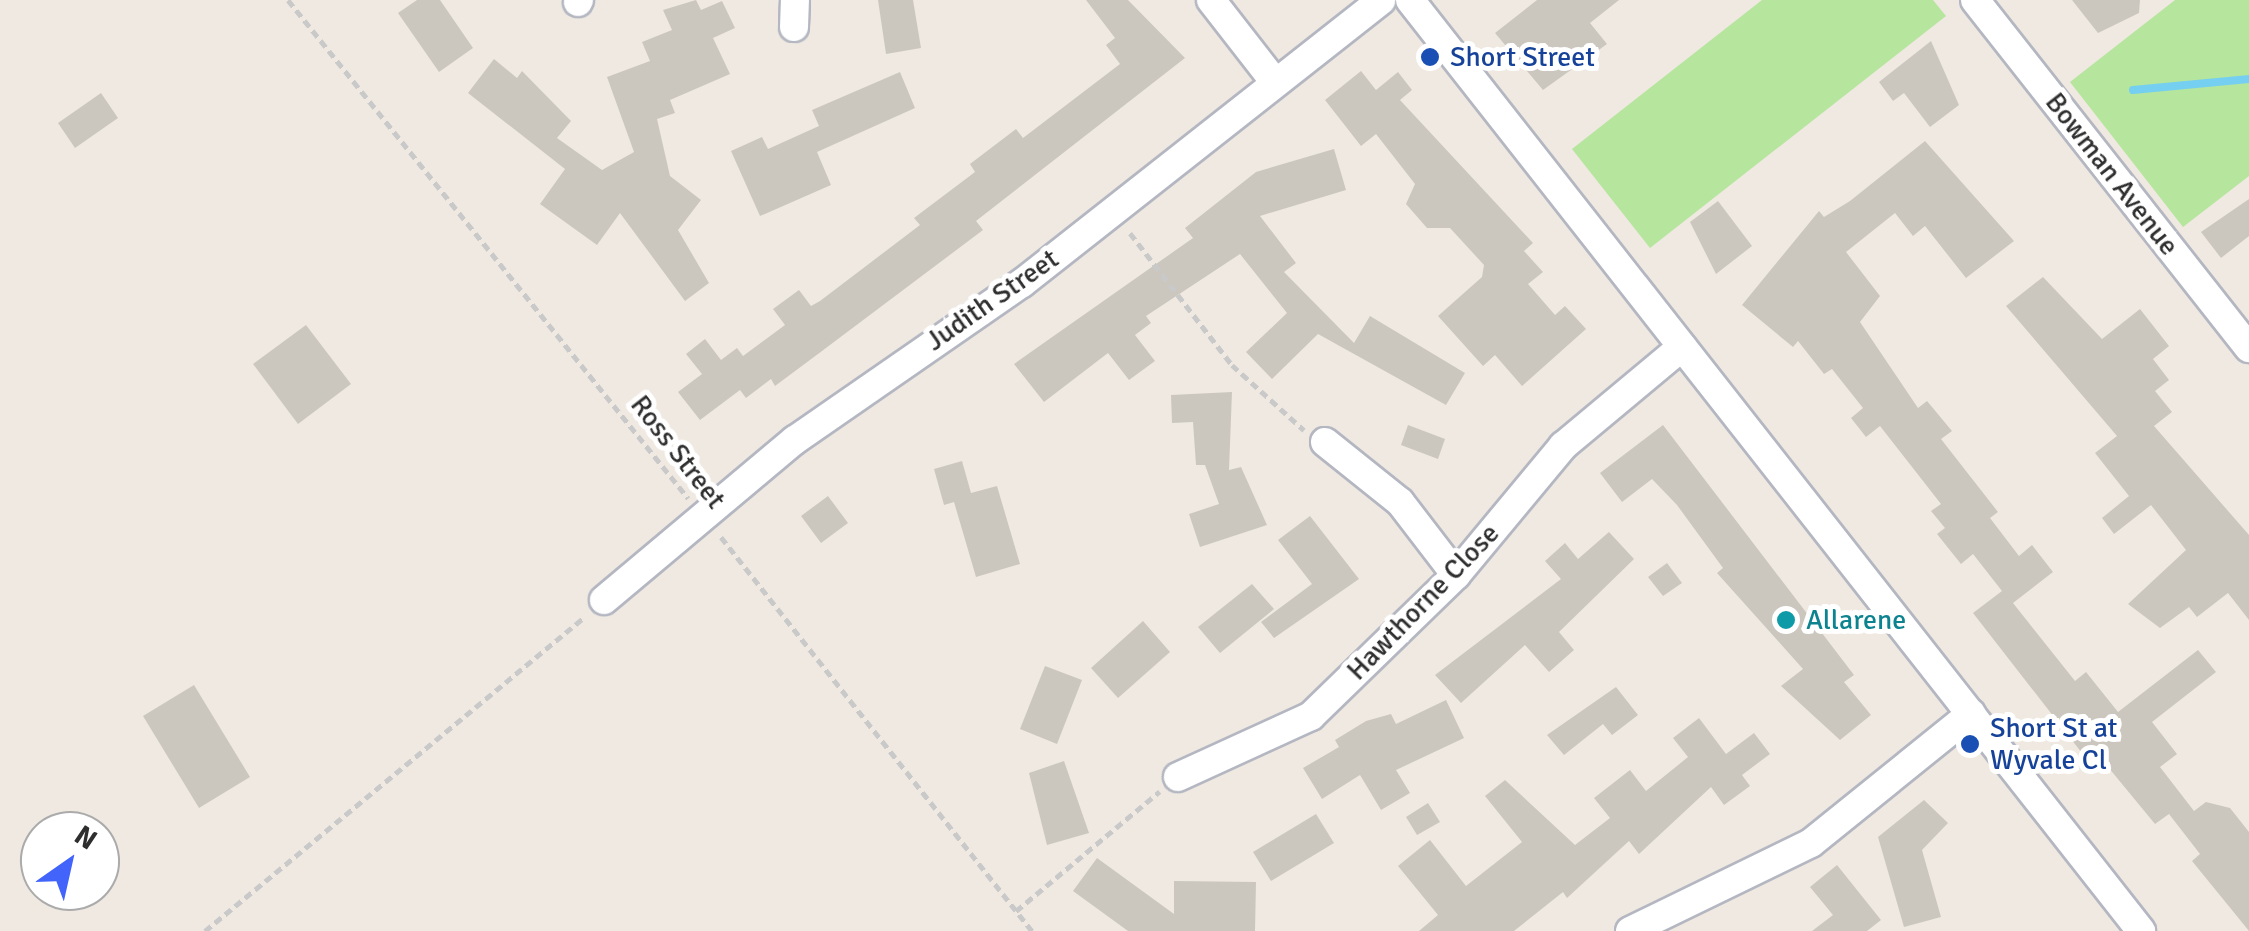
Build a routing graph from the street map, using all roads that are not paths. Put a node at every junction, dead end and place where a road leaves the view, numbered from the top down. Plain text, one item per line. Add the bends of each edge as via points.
1 (1211, 0) edge
2 (1381, 0) edge
3 (1410, 0) edge
4 (1975, 0) edge
5 (1274, 82) junction
6 (1682, 346) junction
7 (2249, 348) edge
8 (1325, 442) dead end
9 (1456, 575) junction
10 (604, 600) road end
11 (1970, 714) junction
12 (1178, 776) dead end
13 (1630, 931) edge
14 (2140, 931) edge

1 - 5 street
2 - 5 street, Judith Street
3 - 6 street
4 - 7 street, Bowman Avenue
5 - 10 street, Judith Street via 1022,284 702,516
6 - 9 street, Hawthorne Close via 1563,446
6 - 11 street
8 - 9 street via 1400,502
9 - 12 street, Hawthorne Close via 1311,716
11 - 13 street via 1810,843
11 - 14 street

